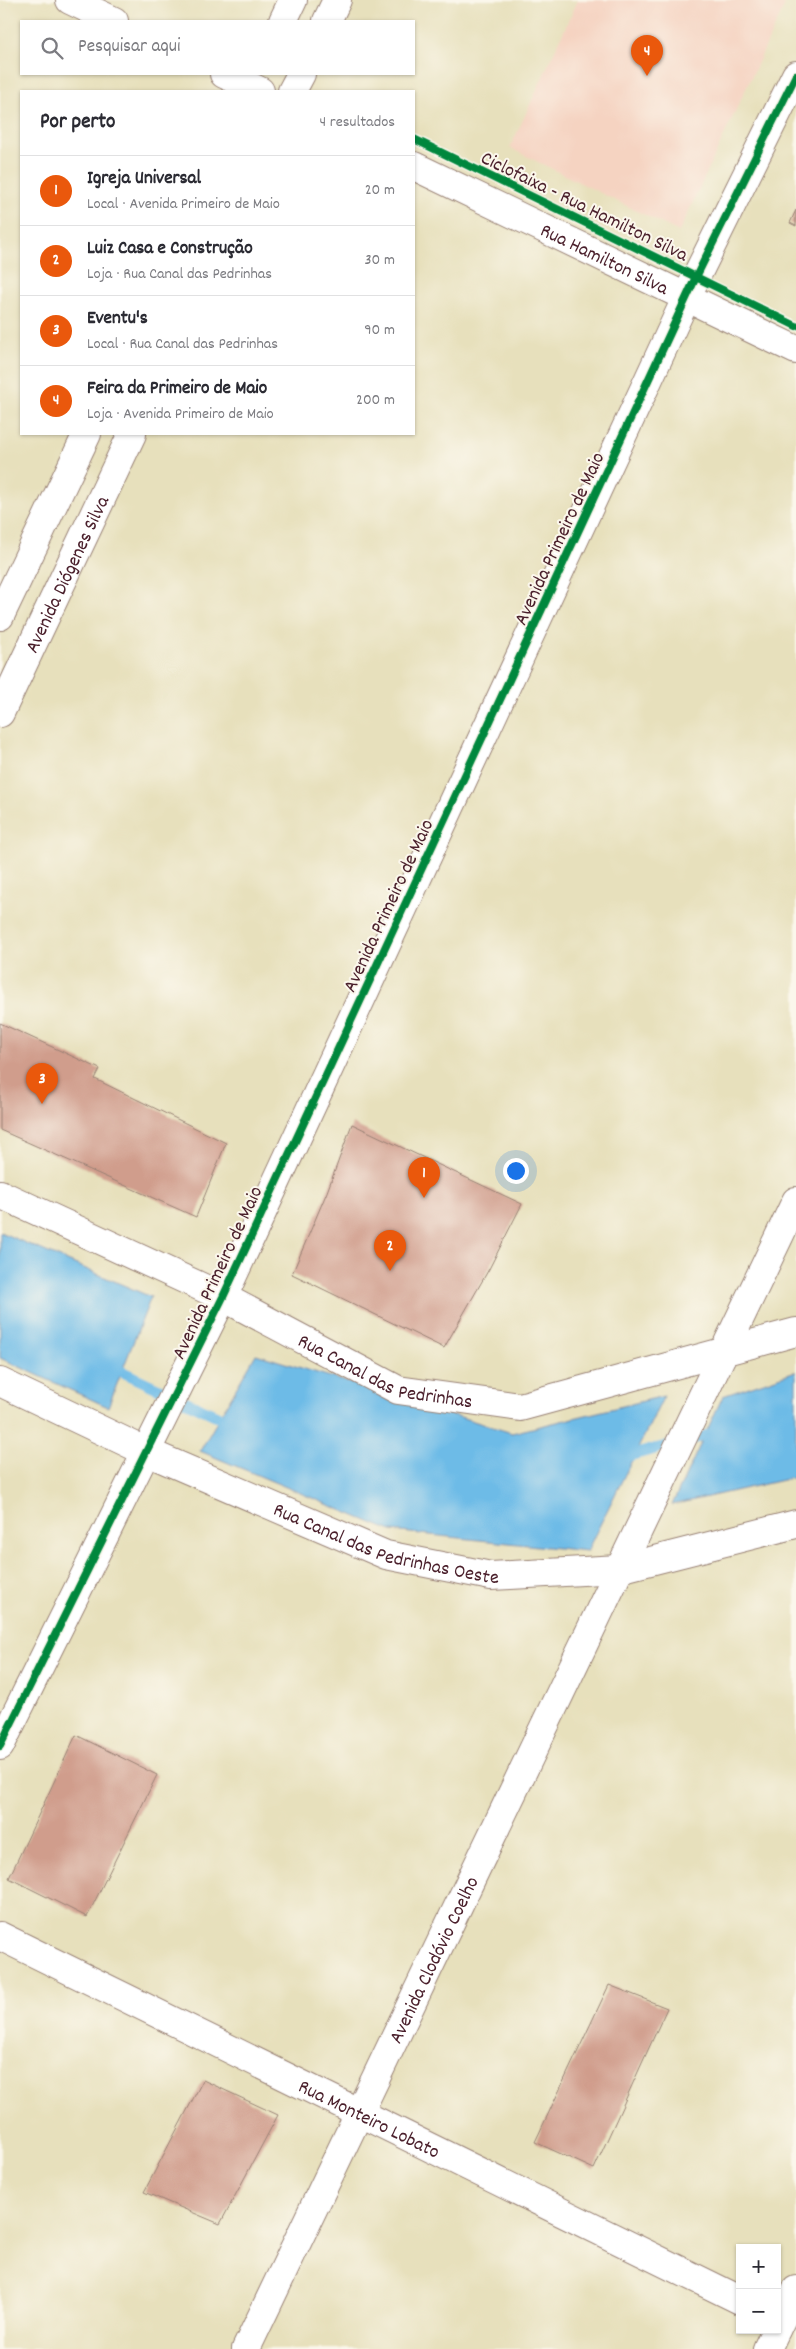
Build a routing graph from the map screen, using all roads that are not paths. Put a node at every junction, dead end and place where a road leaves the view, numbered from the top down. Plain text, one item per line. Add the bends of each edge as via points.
1 (70, 0) edge
2 (293, 0) edge
3 (337, 0) edge
4 (112, 20) edge
5 (283, 20) edge
6 (327, 20) edge
7 (227, 75) edge
8 (300, 75) edge
9 (796, 75) edge
10 (255, 86) edge
11 (293, 90) edge
12 (415, 166) edge
13 (687, 298) junction
14 (796, 350) edge
15 (87, 435) edge
16 (132, 435) edge
17 (0, 616) edge
18 (0, 713) edge
19 (0, 1194) edge
20 (796, 1201) edge
21 (223, 1297) junction
22 (796, 1332) edge
23 (722, 1351) junction
24 (0, 1382) edge
25 (147, 1452) junction
26 (796, 1524) edge
27 (618, 1569) junction
28 (0, 1746) edge
29 (0, 1936) edge
30 (359, 2110) junction
31 (796, 2290) edge
32 (736, 2298) edge
33 (781, 2318) edge
34 (774, 2334) edge
35 (246, 2349) edge
36 (767, 2349) edge

1 - 4 street
2 - 5 street
3 - 6 street
7 - 10 street
8 - 11 street
9 - 13 street, Avenida Primeiro de Maio
12 - 13 street, Rua Hamilton Silva
13 - 14 street, Rua Hamilton Silva
13 - 21 street, Avenida Primeiro de Maio
15 - 17 street, Avenida Diógenes Silva
16 - 18 street, Avenida Diógenes Silva
19 - 21 street, Rua Canal das Pedrinhas
20 - 23 street
21 - 23 street, Rua Canal das Pedrinhas via 398,1390 520,1407
21 - 25 street, Avenida Primeiro de Maio
22 - 23 street, Rua Canal das Pedrinhas
23 - 27 street, Avenida Clodóvio Coelho
24 - 25 street, Rua Canal das Pedrinhas Oeste
25 - 27 street, Rua Canal das Pedrinhas Oeste via 386,1555 492,1576
25 - 28 street, Avenida Primeiro de Maio
26 - 27 street, Rua Canal das Pedrinhas Oeste
27 - 30 street, Avenida Clodóvio Coelho
29 - 30 street, Rua Monteiro Lobato
30 - 32 street, Rua Monteiro Lobato
30 - 35 street, Avenida Clodóvio Coelho
31 - 33 street
34 - 36 street

